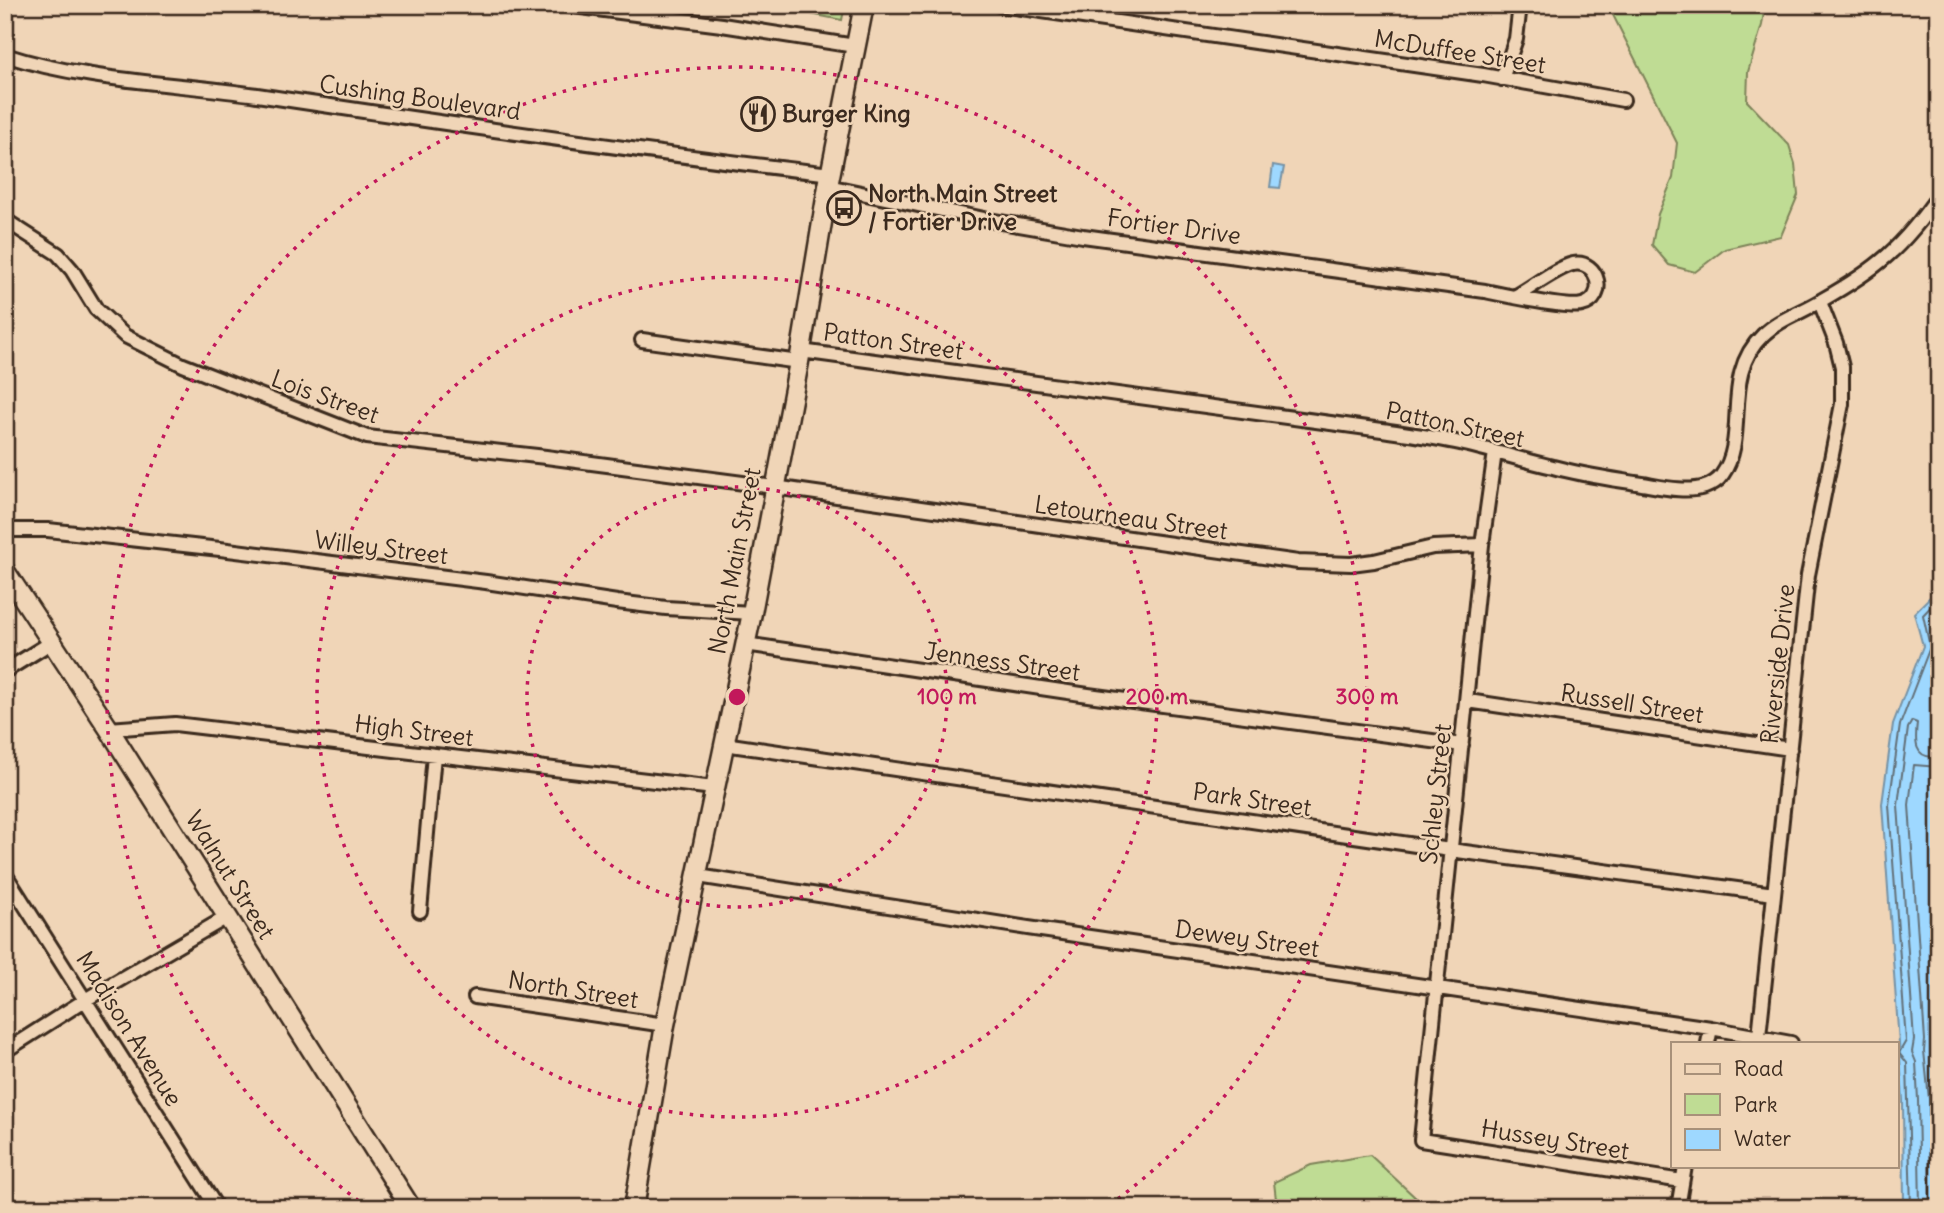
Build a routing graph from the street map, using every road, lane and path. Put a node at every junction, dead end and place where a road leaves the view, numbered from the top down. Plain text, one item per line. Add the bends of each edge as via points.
1 (565, 5) edge
2 (864, 5) edge
3 (1000, 5) edge
4 (1520, 5) edge
5 (855, 46) junction
6 (5, 55) edge
7 (1502, 79) junction
8 (1623, 100) dead end
9 (829, 180) junction
10 (1939, 194) edge
11 (5, 220) edge
12 (1516, 296) junction
13 (1820, 302) junction
14 (642, 340) dead end
15 (800, 357) junction
16 (1495, 452) junction
17 (774, 487) junction
18 (5, 530) edge
19 (1482, 545) junction
20 (5, 571) edge
21 (752, 613) junction
22 (52, 642) junction
23 (745, 644) junction
24 (5, 671) edge
25 (1468, 701) junction
26 (108, 729) junction
27 (724, 744) junction
28 (1462, 745) junction
29 (1790, 750) junction
30 (434, 755) junction
31 (714, 788) junction
32 (1450, 850) junction
33 (5, 874) edge
34 (698, 876) junction
35 (1774, 894) junction
36 (420, 911) dead end
37 (228, 917) junction
38 (1437, 987) junction
39 (475, 997) dead end
40 (85, 1000) junction
41 (665, 1025) junction
42 (1711, 1028) junction
43 (1759, 1036) junction
44 (1708, 1042) edge
45 (1786, 1042) edge
46 (5, 1051) edge
47 (1421, 1140) joint
48 (1685, 1168) edge
49 (1682, 1181) junction
50 (217, 1208) edge
51 (411, 1208) edge
52 (634, 1208) edge
53 (1678, 1208) edge

1 - 5 street
2 - 5 main road, North Main Street
3 - 7 street, McDuffee Street
4 - 7 street via 1516,39
5 - 9 main road, North Main Street
6 - 9 street, Cushing Boulevard via 74,71
7 - 8 street, McDuffee Street
9 - 12 street, Fortier Drive via 989,220 1083,236
9 - 15 main road, North Main Street
10 - 13 street, Patton Street via 1902,243 1864,275
11 - 17 street, Lois Street via 58,254 96,309 125,336 183,365 346,430 387,441
12 - 12 street, Fortier Drive via 1579,306 1596,296 1598,282 1593,270 1573,264
13 - 16 street, Patton Street via 1777,324 1752,347 1739,379 1728,466 1706,487 1666,487 1586,475
13 - 29 street, Riverside Drive via 1836,342 1844,386 1808,575
14 - 15 street, Patton Street
15 - 16 street, Patton Street via 1382,430
15 - 17 main road, North Main Street
16 - 19 street, Schley Street
17 - 19 street, Letourneau Street via 1329,564 1374,561 1433,547
17 - 21 main road, North Main Street
18 - 21 street, Willey Street via 48,530 193,546 630,604
19 - 25 street, Schley Street
20 - 22 main road, Walnut Street
21 - 23 main road, North Main Street
22 - 24 street
22 - 26 main road, Walnut Street
23 - 27 main road, North Main Street
23 - 28 street, Jenness Street
25 - 28 street, Schley Street
25 - 29 street, Russell Street
26 - 30 street, High Street via 175,724
26 - 37 main road, Walnut Street
27 - 31 main road, North Main Street
27 - 32 street, Park Street
28 - 32 street, Schley Street
29 - 35 street, Riverside Drive
30 - 31 street, High Street
30 - 36 street
31 - 34 main road, North Main Street
32 - 35 street, Park Street
32 - 38 street, Schley Street
33 - 40 street, Madison Avenue
34 - 38 street, Dewey Street
34 - 41 main road, North Main Street
35 - 43 street, Riverside Drive
37 - 40 street
37 - 51 main road, Walnut Street
38 - 42 street, Dewey Street
38 - 47 street, Schley Street
39 - 41 street, North Street
40 - 46 street
40 - 50 street, Madison Avenue
41 - 52 main road, North Main Street
42 - 43 street, Dewey Street
42 - 44 street
43 - 45 street, Dewey Street
47 - 49 street, Hussey Street
48 - 49 street
49 - 53 street

